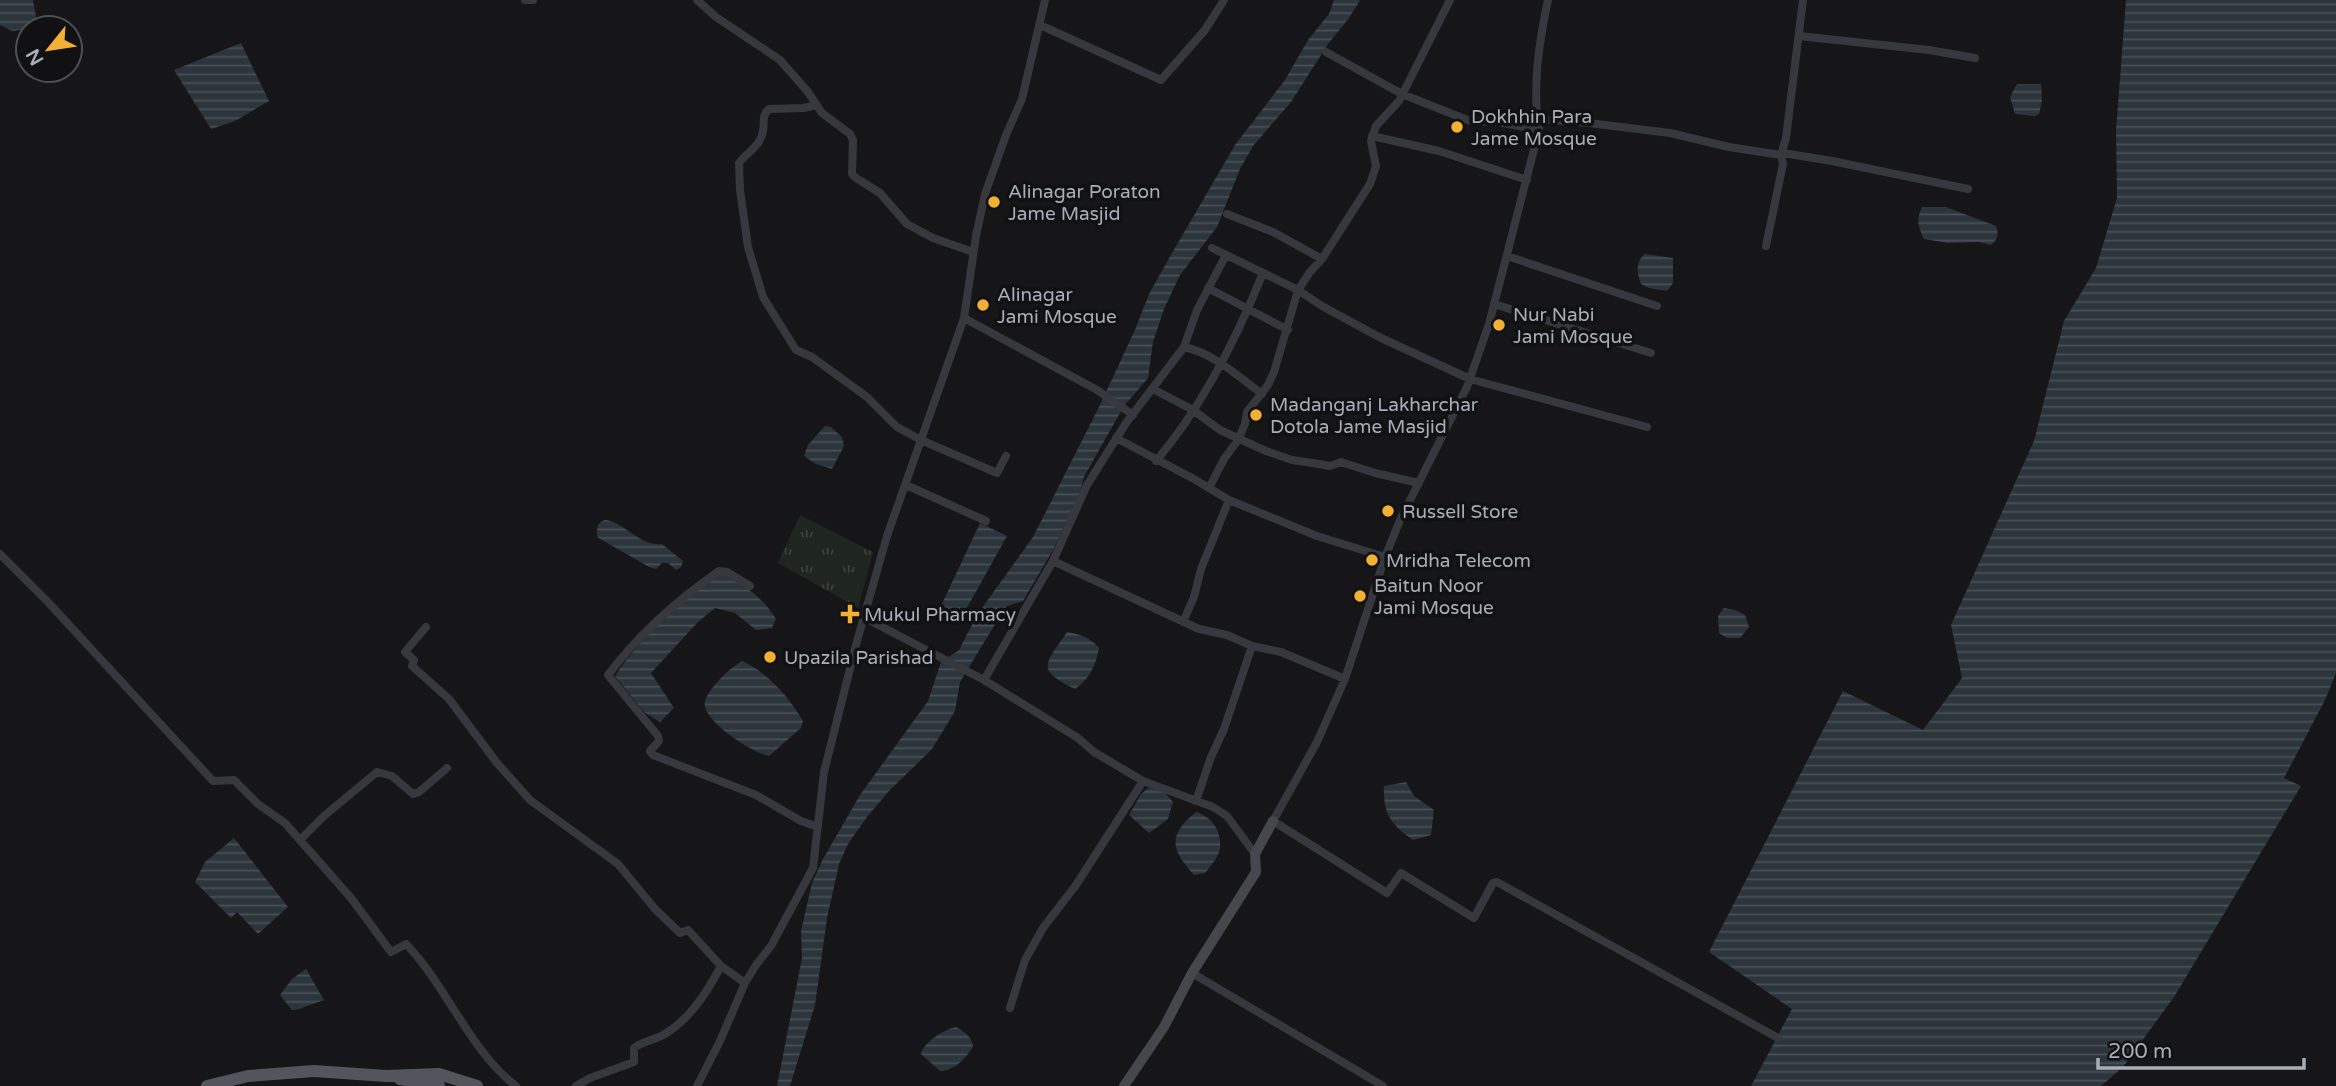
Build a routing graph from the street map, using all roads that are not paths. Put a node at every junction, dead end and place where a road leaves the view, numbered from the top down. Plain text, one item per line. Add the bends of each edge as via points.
1 (525, 0) edge
2 (533, 0) edge
3 (697, 0) edge
4 (1045, 0) edge
5 (1224, 0) edge
6 (1450, 0) edge
7 (1548, 0) edge
8 (1803, 0) edge
9 (1040, 25) junction
10 (1799, 36) junction
11 (1326, 52) dead end
12 (1975, 58) dead end
13 (1402, 94) junction
14 (816, 105) junction
15 (1536, 120) junction
16 (1539, 130) junction
17 (1372, 136) junction
18 (1782, 154) junction
19 (1527, 180) junction
20 (1968, 189) dead end
21 (1227, 215) dead end
22 (1766, 246) dead end
23 (1212, 248) dead end
24 (973, 253) junction
25 (1226, 255) junction
26 (1507, 256) junction
27 (1322, 259) junction
28 (1263, 273) junction
29 (1208, 288) junction
30 (1298, 290) junction
31 (1494, 304) junction
32 (1657, 306) dead end
33 (1249, 309) junction
34 (964, 318) junction
35 (1287, 330) junction
36 (1184, 348) junction
37 (1651, 353) dead end
38 (1222, 364) junction
39 (1470, 379) junction
40 (1153, 389) junction
41 (1262, 394) junction
42 (1193, 410) junction
43 (1131, 414) junction
44 (1647, 427) dead end
45 (1116, 439) junction
46 (921, 440) junction
47 (1238, 440) junction
48 (1006, 456) dead end
49 (1156, 461) junction
50 (1419, 483) junction
51 (906, 485) junction
52 (1209, 488) junction
53 (1229, 500) junction
54 (986, 521) dead end
55 (0, 554) edge
56 (1385, 557) junction
57 (1053, 561) junction
58 (750, 586) dead end
59 (863, 617) junction
60 (1183, 622) junction
61 (426, 627) dead end
62 (1252, 646) junction
63 (1345, 679) junction
64 (984, 681) junction
65 (447, 768) dead end
66 (1143, 781) junction
67 (1196, 801) junction
68 (1273, 821) junction
69 (818, 827) junction
70 (300, 841) junction
71 (1255, 854) junction
72 (721, 966) junction
73 (1192, 973) junction
74 (745, 983) junction
75 (1010, 1008) dead end
76 (1778, 1038) dead end
77 (284, 1072) junction
78 (386, 1076) junction
79 (417, 1084) edge
80 (207, 1086) edge
81 (287, 1086) edge
82 (439, 1086) edge
83 (477, 1086) edge
84 (516, 1086) edge
85 (576, 1086) edge
86 (697, 1086) edge
87 (1124, 1086) edge
88 (1383, 1086) edge

1 - 2 street
3 - 14 street via 780,60
4 - 9 street
5 - 9 street via 1205,30 1161,80
6 - 13 street
7 - 15 street
8 - 10 street
9 - 24 street via 1022,99 985,194
10 - 12 street
10 - 18 street
11 - 13 street
13 - 16 street via 1470,121
13 - 17 street
14 - 24 street via 852,137 856,178 880,193 907,224
14 - 46 street via 769,109 753,152 739,163 748,247 763,297 796,350 812,357 867,397 897,427
15 - 16 street
15 - 18 street via 1670,133
16 - 19 street
17 - 19 street via 1438,151
17 - 27 street via 1376,166 1370,184
18 - 20 street
18 - 22 street
19 - 26 street
21 - 27 street via 1273,232
23 - 25 street
24 - 34 street
25 - 28 street
25 - 29 street
26 - 31 street
26 - 32 street
27 - 30 street
28 - 30 street
28 - 33 street
29 - 33 street
29 - 36 street
30 - 35 street
30 - 39 street via 1379,337
31 - 37 street
31 - 39 street
33 - 35 street
33 - 38 street
34 - 43 street via 1097,390
34 - 46 street
35 - 41 street
36 - 38 street
36 - 40 street
38 - 41 street
38 - 42 street
39 - 44 street
39 - 50 street
40 - 42 street
40 - 43 street
41 - 47 street via 1247,412
42 - 47 street
42 - 49 street
43 - 45 street
45 - 49 street
45 - 57 street via 1087,485
46 - 48 street via 997,473
46 - 51 street
47 - 50 street via 1292,460 1329,466 1341,461
47 - 52 street
49 - 52 street
50 - 56 street
51 - 54 street
51 - 59 street
52 - 53 street
53 - 56 street via 1317,536
53 - 60 street
55 - 70 street via 213,781 234,780
56 - 63 street
57 - 60 street
57 - 64 street
58 - 69 street via 719,571 647,630 608,676 658,736 650,751 653,755 756,795
59 - 64 street
59 - 69 street via 824,772
60 - 62 street
61 - 72 street via 405,652 414,660 412,666 449,699 509,778 530,800 618,864 655,909 680,933 688,930
62 - 63 street via 1282,652
62 - 67 street
63 - 68 street via 1317,742
64 - 66 street
65 - 70 street via 413,794 392,776 377,772
66 - 67 street
66 - 75 street via 1043,928 1025,960
67 - 71 street via 1227,816
68 - 71 street
68 - 76 street via 1387,893 1401,873 1474,918 1497,882
69 - 74 street via 813,868 771,946
70 - 84 street via 391,952 405,944 414,953 464,1027
71 - 73 street via 1256,872
72 - 74 street
72 - 85 street via 699,1003 676,1027 634,1048 634,1062
73 - 87 street via 1164,1027
73 - 88 street
74 - 86 street
77 - 78 main road
77 - 80 main road
77 - 81 street
78 - 79 main road
78 - 83 main road via 439,1074
79 - 82 main road

